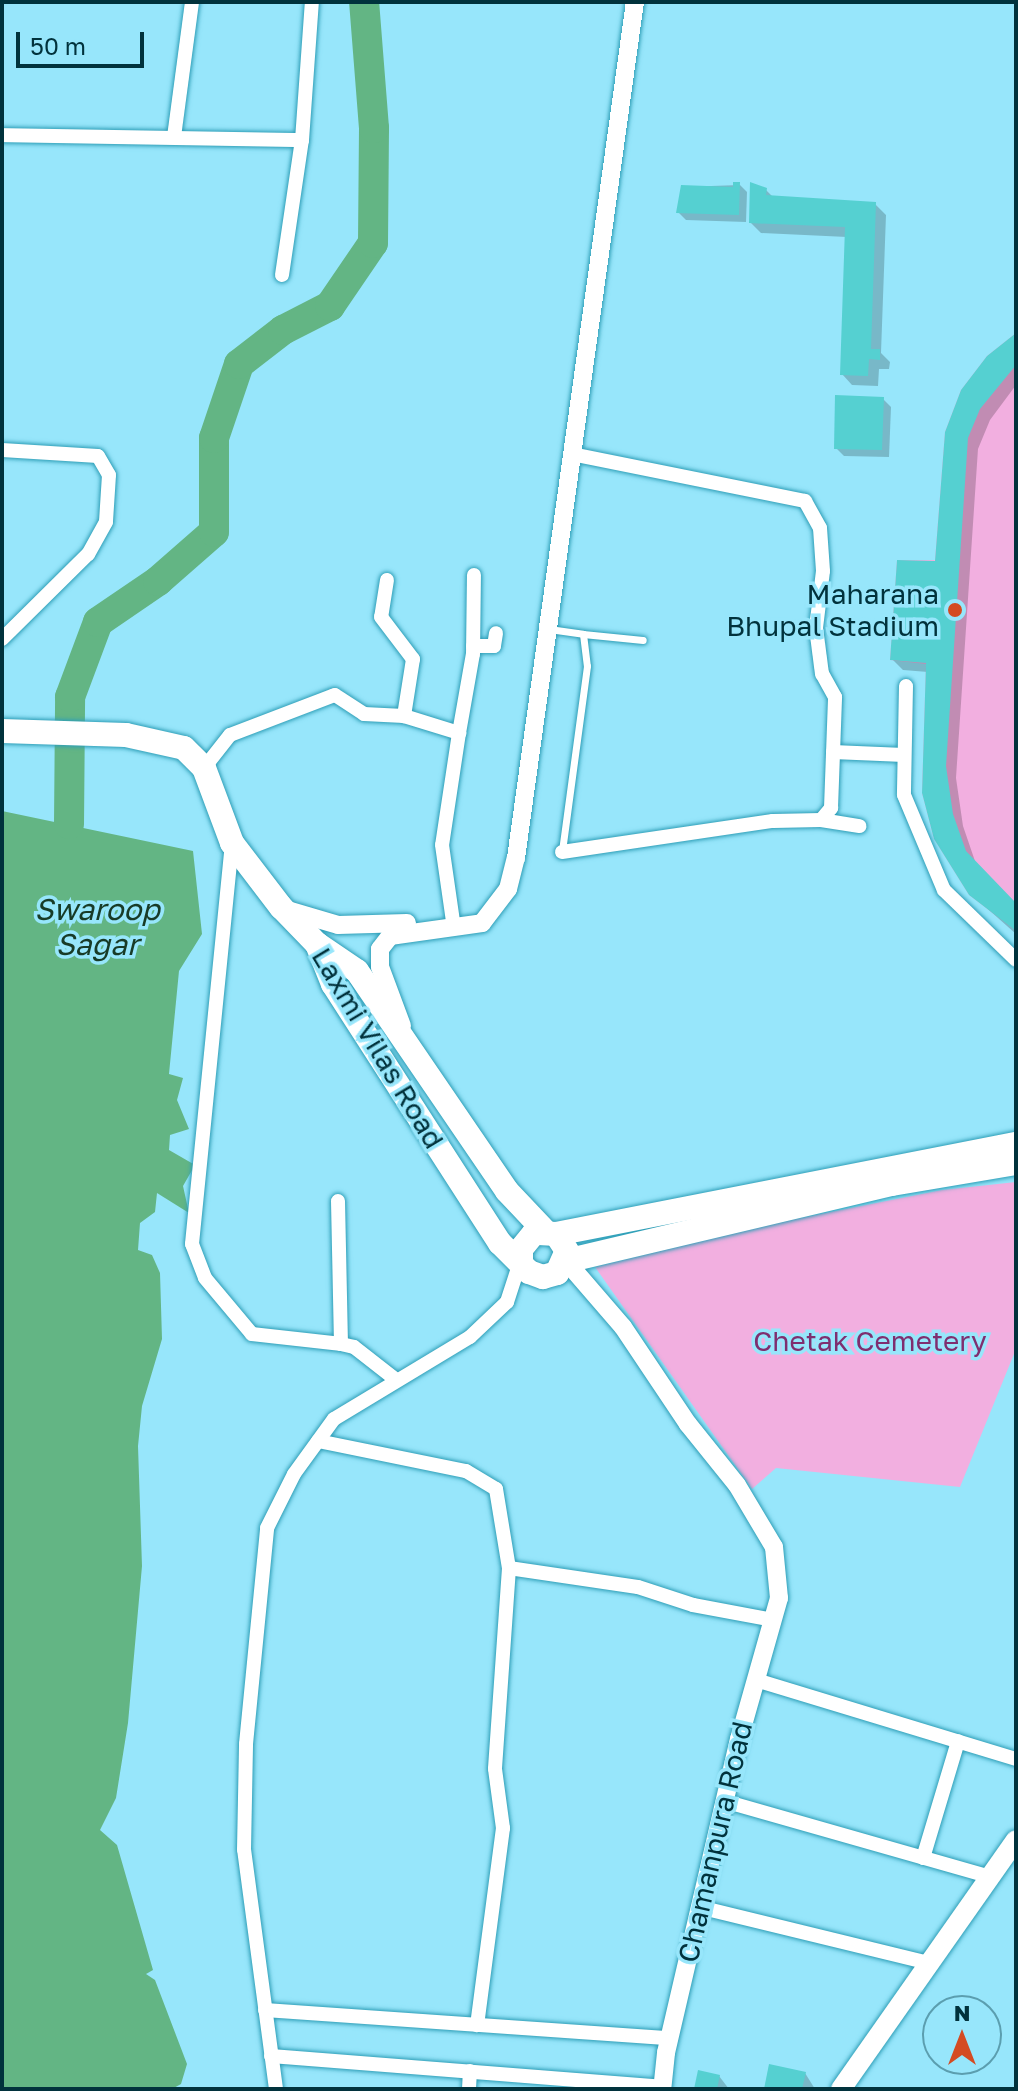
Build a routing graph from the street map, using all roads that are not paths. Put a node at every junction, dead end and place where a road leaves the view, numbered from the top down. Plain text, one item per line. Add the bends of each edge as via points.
1 (192, 2) edge
2 (312, 2) edge
3 (635, 2) edge
4 (2, 135) edge
5 (174, 137) junction
6 (302, 140) junction
7 (282, 275) dead end
8 (2, 450) edge
9 (572, 454) junction
10 (474, 575) dead end
11 (387, 580) dead end
12 (549, 629) junction
13 (496, 633) dead end
14 (583, 634) junction
15 (2, 639) edge
16 (643, 640) dead end
17 (473, 646) junction
18 (906, 686) dead end
19 (404, 716) junction
20 (2, 731) edge
21 (459, 733) junction
22 (833, 752) junction
23 (904, 755) junction
24 (204, 768) junction
25 (821, 820) junction
26 (860, 826) dead end
27 (232, 843) junction
28 (562, 852) joint
29 (281, 907) junction
30 (496, 908) junction
31 (453, 921) junction
32 (317, 944) junction
33 (1016, 960) edge
34 (415, 1058) junction
35 (1016, 1144) edge
36 (1016, 1163) edge
37 (338, 1201) dead end
38 (550, 1232) junction
39 (521, 1259) junction
40 (566, 1261) junction
41 (341, 1344) junction
42 (395, 1379) junction
43 (318, 1441) junction
44 (509, 1568) junction
45 (773, 1620) junction
46 (756, 1680) junction
47 (958, 1741) junction
48 (1016, 1759) edge
49 (724, 1801) junction
50 (1016, 1840) edge
51 (923, 1858) junction
52 (990, 1877) junction
53 (699, 1907) junction
54 (929, 1963) junction
55 (265, 2010) junction
56 (477, 2025) junction
57 (669, 2038) junction
58 (271, 2056) junction
59 (470, 2071) junction
60 (662, 2088) edge
61 (276, 2089) edge
62 (469, 2089) edge
63 (841, 2089) edge

1 - 5 street
2 - 6 street
3 - 9 street
4 - 5 street
5 - 6 street
6 - 7 street
8 - 15 street via 98,456 109,475 106,522 88,554
9 - 12 street
9 - 22 street via 805,501 820,528 823,571 816,628 822,674 835,697
10 - 17 street
11 - 19 street via 381,617 413,659
12 - 14 lane
12 - 30 street via 516,858
13 - 17 street via 494,646
14 - 16 lane
14 - 28 lane via 587,666
17 - 21 street
18 - 23 street
19 - 21 street
19 - 24 street via 364,714 335,695 230,735
20 - 24 highway via 156,738 184,748
21 - 31 street via 442,845
22 - 23 street
22 - 25 street via 831,808
23 - 33 street via 904,795 944,890
24 - 27 highway, Laxmi Vilas Road
25 - 26 street
25 - 28 street via 773,821
27 - 29 highway, Laxmi Vilas Road
27 - 41 street via 192,1244 205,1278 252,1334
29 - 31 street via 338,925
29 - 32 highway, Laxmi Vilas Road
30 - 31 street
30 - 34 street via 482,923 390,936 380,949 380,967
32 - 34 highway via 357,971
32 - 39 highway, Laxmi Vilas Road via 333,984 464,1189 500,1243
34 - 38 highway via 507,1191
35 - 38 highway
36 - 40 highway via 892,1184
37 - 41 street
38 - 39 highway via 526,1239
38 - 40 highway via 563,1241
39 - 40 highway, Laxmi Vilas Road via 529,1272 543,1277 557,1273
39 - 42 street via 507,1302 470,1337
40 - 45 street, Chamanpura Road via 623,1327 688,1424 737,1485 774,1547 779,1598
41 - 42 street via 354,1347
42 - 43 street via 334,1419
43 - 44 street via 466,1471 496,1489
43 - 55 street via 267,1528 246,1744 244,1850
44 - 45 street via 638,1587 693,1605
44 - 56 street via 495,1769 503,1828
45 - 46 street, Chamanpura Road
46 - 47 street
46 - 49 street, Chamanpura Road
47 - 48 street
47 - 51 street
49 - 51 street
49 - 53 street, Chamanpura Road
50 - 52 main road
51 - 52 street
52 - 54 main road
53 - 54 street
53 - 57 street, Chamanpura Road
54 - 63 main road
55 - 56 street
55 - 58 street
56 - 57 street
57 - 60 street, Chamanpura Road
58 - 59 street
58 - 61 street
59 - 60 street
59 - 62 street

